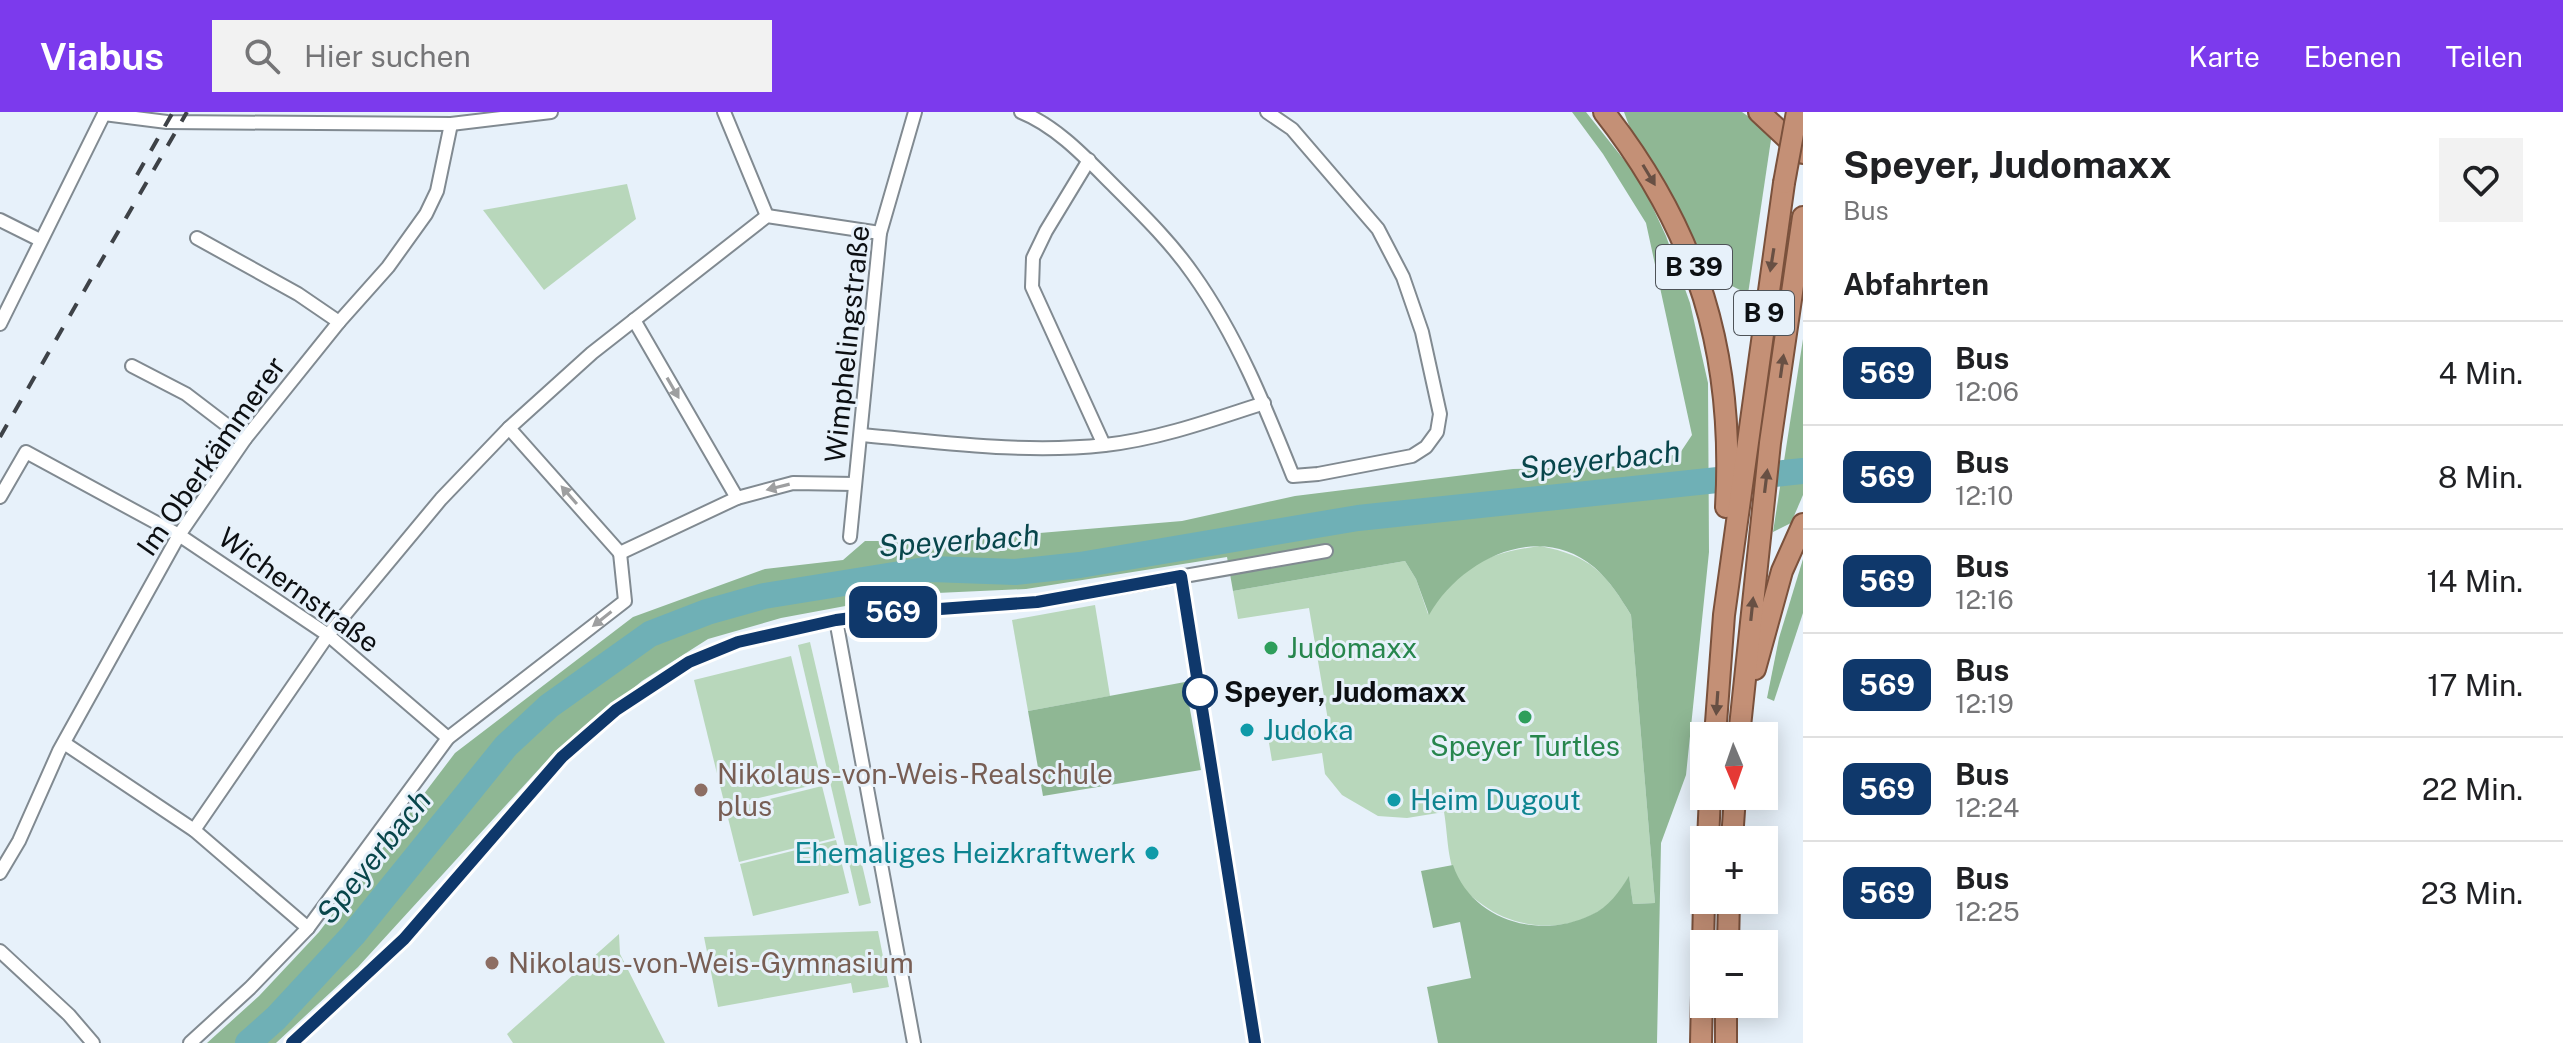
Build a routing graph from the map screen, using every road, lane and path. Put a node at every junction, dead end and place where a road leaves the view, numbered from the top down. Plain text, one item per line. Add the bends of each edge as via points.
1 (551, 112) edge
2 (724, 112) edge
3 (915, 112) edge
4 (1021, 112) edge
5 (1267, 112) edge
6 (1604, 112) edge
7 (1759, 112) edge
8 (1797, 112) edge
9 (104, 113) edge
10 (1041, 116) edge
11 (322, 117) edge
12 (451, 124) junction
13 (1803, 153) edge
14 (1089, 160) junction
15 (767, 216) junction
16 (1803, 217) edge
17 (0, 220) edge
18 (880, 233) junction
19 (197, 238) dead end
20 (40, 240) junction
21 (634, 320) junction
22 (339, 322) junction
23 (0, 324) edge
24 (132, 366) dead end
25 (1264, 403) junction
26 (509, 428) junction
27 (861, 435) junction
28 (245, 439) junction
29 (1737, 444) junction
30 (1104, 445) junction
31 (855, 484) junction
32 (0, 497) edge
33 (737, 498) junction
34 (1803, 524) edge
35 (179, 535) junction
36 (850, 537) dead end
37 (1326, 551) dead end
38 (620, 553) junction
39 (1181, 576) junction
40 (836, 620) junction
41 (328, 635) junction
42 (1740, 715) junction
43 (1716, 722) edge
44 (1740, 722) edge
45 (448, 738) junction
46 (64, 743) junction
47 (194, 830) junction
48 (0, 873) edge
49 (1704, 914) edge
50 (308, 928) junction
51 (0, 951) edge
52 (1726, 1018) edge
53 (93, 1043) edge
54 (190, 1043) edge
55 (292, 1043) edge
56 (914, 1043) edge
57 (1255, 1043) edge
58 (1701, 1043) edge
59 (1726, 1043) edge

1 - 12 street
2 - 15 street
3 - 18 street, Wimphelingstraße
4 - 10 street
5 - 25 street via 1292,129 1378,229 1418,318 1440,414 1437,432 1412,456 1293,476
6 -> 29 highway, B 39 via 1646,169 1686,246 1704,298
7 - 13 highway
8 -> 29 highway, B 9, bridge
9 - 11 street via 167,122
9 - 20 street
10 - 14 street
11 - 12 street
12 - 22 street, Im Oberkämmerer via 437,191 426,214
14 - 25 street via 1193,273
14 - 30 street via 1033,258 1032,287
15 - 18 street
15 - 21 street
42 -> 16 highway, B 9 via 1770,443
17 - 20 street
18 - 27 street, Wimphelingstraße
19 - 22 street
20 - 23 street
21 - 26 street
21 -> 33 street
22 - 28 street, Im Oberkämmerer
24 - 28 street via 186,394
25 - 30 street via 1157,436
38 -> 26 street
26 - 41 street via 441,499
27 - 30 street via 1041,448
27 - 31 street, Wimphelingstraße
28 - 35 street, Im Oberkämmerer
29 -> 43 highway, B 39
31 -> 33 street via 793,483
31 - 36 street, Wimphelingstraße
32 - 35 street, Wichernstraße via 26,452
33 - 38 street
34 - 42 highway via 1782,571
35 - 41 street, Wichernstraße
35 - 46 street, Im Oberkämmerer
37 - 39 street
38 -> 45 street via 625,601
39 - 40 street via 1037,602
39 - 57 street
40 - 55 street via 738,642 689,662 616,710 562,757 404,939
40 - 56 street
41 - 45 street, Wichernstraße
41 - 47 street
42 - 44 highway, B 9
45 - 50 street
46 - 47 street
46 - 48 street, Im Oberkämmerer
47 - 50 street
49 - 58 highway
50 - 54 street
51 - 53 street
52 - 59 highway

